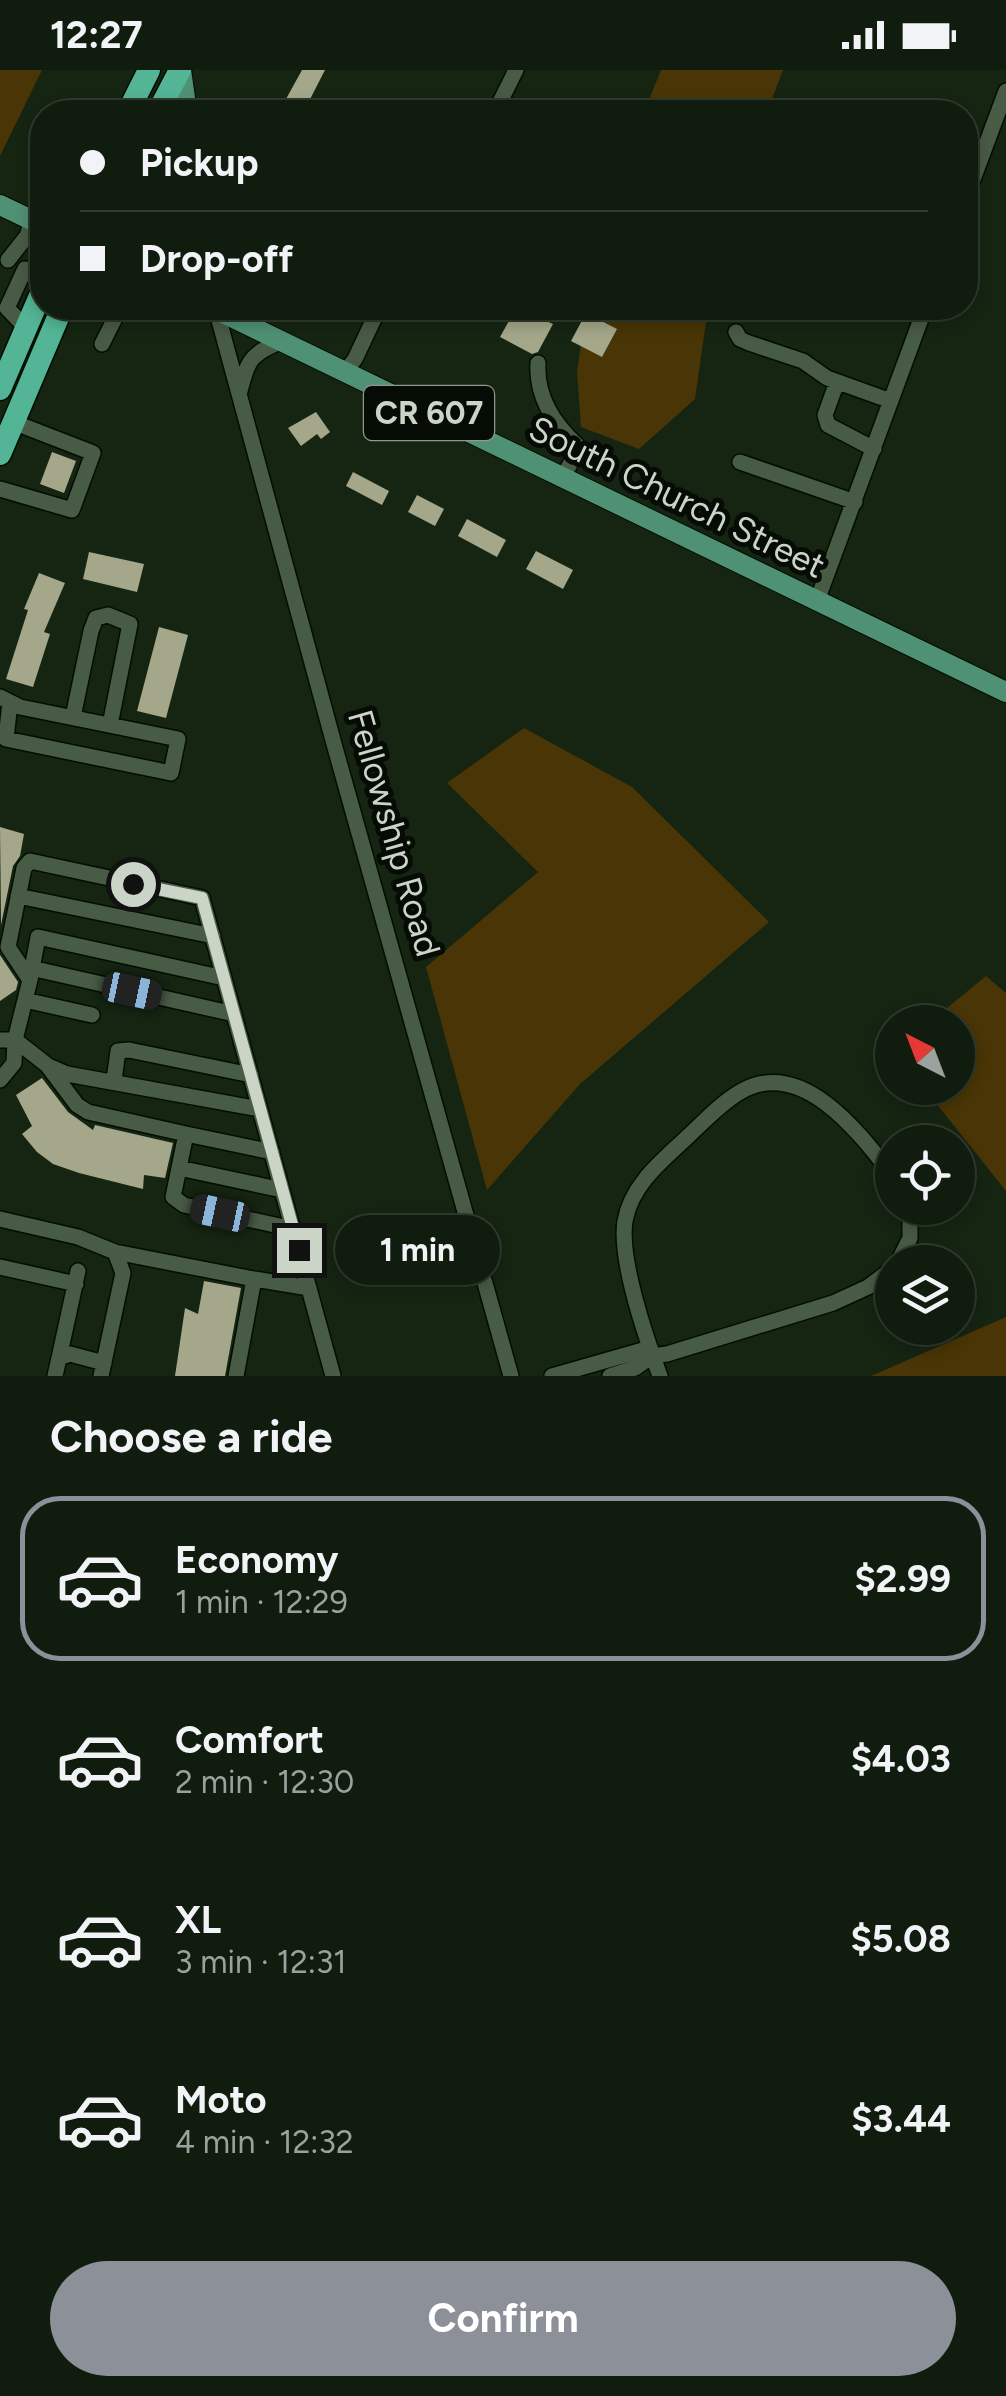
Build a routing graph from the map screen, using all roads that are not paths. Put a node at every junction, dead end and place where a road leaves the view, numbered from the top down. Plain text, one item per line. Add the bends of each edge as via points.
1 (150, 70) edge
2 (180, 70) edge
3 (516, 70) edge
4 (1006, 91) edge
5 (134, 100) edge
6 (164, 100) edge
7 (184, 100) edge
8 (501, 100) edge
9 (978, 165) edge
10 (0, 205) edge
11 (30, 219) edge
12 (30, 231) edge
13 (4, 258) edge
14 (25, 269) junction
15 (30, 270) edge
16 (30, 319) edge
17 (57, 320) edge
18 (114, 320) edge
19 (218, 320) edge
20 (239, 320) edge
21 (373, 320) edge
22 (921, 320) edge
23 (26, 328) junction
24 (736, 332) dead end
25 (282, 342) junction
26 (102, 344) dead end
27 (538, 363) dead end
28 (345, 372) junction
29 (836, 382) junction
30 (0, 389) edge
31 (239, 395) junction
32 (891, 402) junction
33 (13, 422) junction
34 (874, 449) junction
35 (0, 454) edge
36 (740, 462) dead end
37 (562, 478) junction
38 (0, 489) edge
39 (855, 502) junction
40 (817, 601) junction
41 (1006, 692) edge
42 (5, 699) edge
43 (73, 717) junction
44 (110, 725) junction
45 (18, 896) junction
46 (10, 929) junction
47 (213, 936) junction
48 (38, 937) junction
49 (30, 974) junction
50 (224, 978) junction
51 (25, 1000) junction
52 (234, 1014) junction
53 (92, 1016) dead end
54 (7, 1040) edge
55 (47, 1066) junction
56 (251, 1075) junction
57 (0, 1080) edge
58 (114, 1080) junction
59 (260, 1109) junction
60 (186, 1134) junction
61 (272, 1152) junction
62 (875, 1157) edge
63 (178, 1168) junction
64 (282, 1190) junction
65 (0, 1222) edge
66 (293, 1229) junction
67 (115, 1252) junction
68 (0, 1267) edge
69 (254, 1279) junction
70 (875, 1282) edge
71 (309, 1288) junction
72 (652, 1356) junction
73 (59, 1358) junction
74 (102, 1369) edge
75 (55, 1376) edge
76 (236, 1376) edge
77 (332, 1376) edge
78 (511, 1376) edge
79 (552, 1376) edge
80 (610, 1376) edge
81 (660, 1376) edge

1 - 5 highway
2 - 6 highway
2 - 7 main road
3 - 8 street
4 - 9 street
10 - 11 main road
12 - 13 street
13 - 14 street
14 - 15 street
14 - 23 street via 7,308
16 - 23 highway
17 - 33 highway
18 - 26 street
19 - 31 street, Fellowship Road
20 - 25 main road, South Church Street / CR 607
21 - 28 street
22 - 32 street
23 - 30 highway
24 - 29 street
25 - 28 main road, South Church Street / CR 607
25 - 31 street via 253,356
27 - 37 street via 542,398 577,444
28 - 37 main road, South Church Street / CR 607
29 - 32 street
29 - 34 street via 828,426
31 - 78 street, Fellowship Road
32 - 34 street
33 - 35 highway
33 - 38 street via 93,453 72,510
34 - 39 street
36 - 39 street
37 - 40 main road, South Church Street / CR 607
39 - 40 street
40 - 41 main road, South Church Street / CR 607
42 - 43 street
42 - 44 street via 6,738 171,772 178,739
43 - 44 street
43 - 44 street via 90,631 96,618 108,616 130,624
45 - 46 street
45 - 47 street
45 - 47 street via 30,862 202,898
46 - 48 street
46 - 49 street via 8,947
47 - 50 street
48 - 49 street
48 - 50 street
49 - 51 street
49 - 52 street
50 - 52 street
51 - 53 street
51 - 54 street
52 - 56 street
54 - 55 street
54 - 57 street via 14,1064
55 - 58 street
55 - 60 street via 88,1112
56 - 58 street via 118,1050
56 - 59 street
58 - 59 street
59 - 61 street
60 - 61 street
60 - 63 street
61 - 64 street
62 - 72 street via 804,1090 772,1082 728,1101 647,1176 629,1204 626,1248
63 - 64 street
63 - 66 street via 173,1196 184,1205
64 - 66 street
65 - 67 street via 78,1237
66 - 71 street
67 - 69 street
67 - 74 street via 124,1272
68 - 73 street via 77,1278
69 - 71 street
69 - 76 street
70 - 72 street via 833,1303
71 - 77 street
72 - 79 street via 643,1350
72 - 80 street
72 - 81 street
73 - 74 street via 70,1354
73 - 75 street

